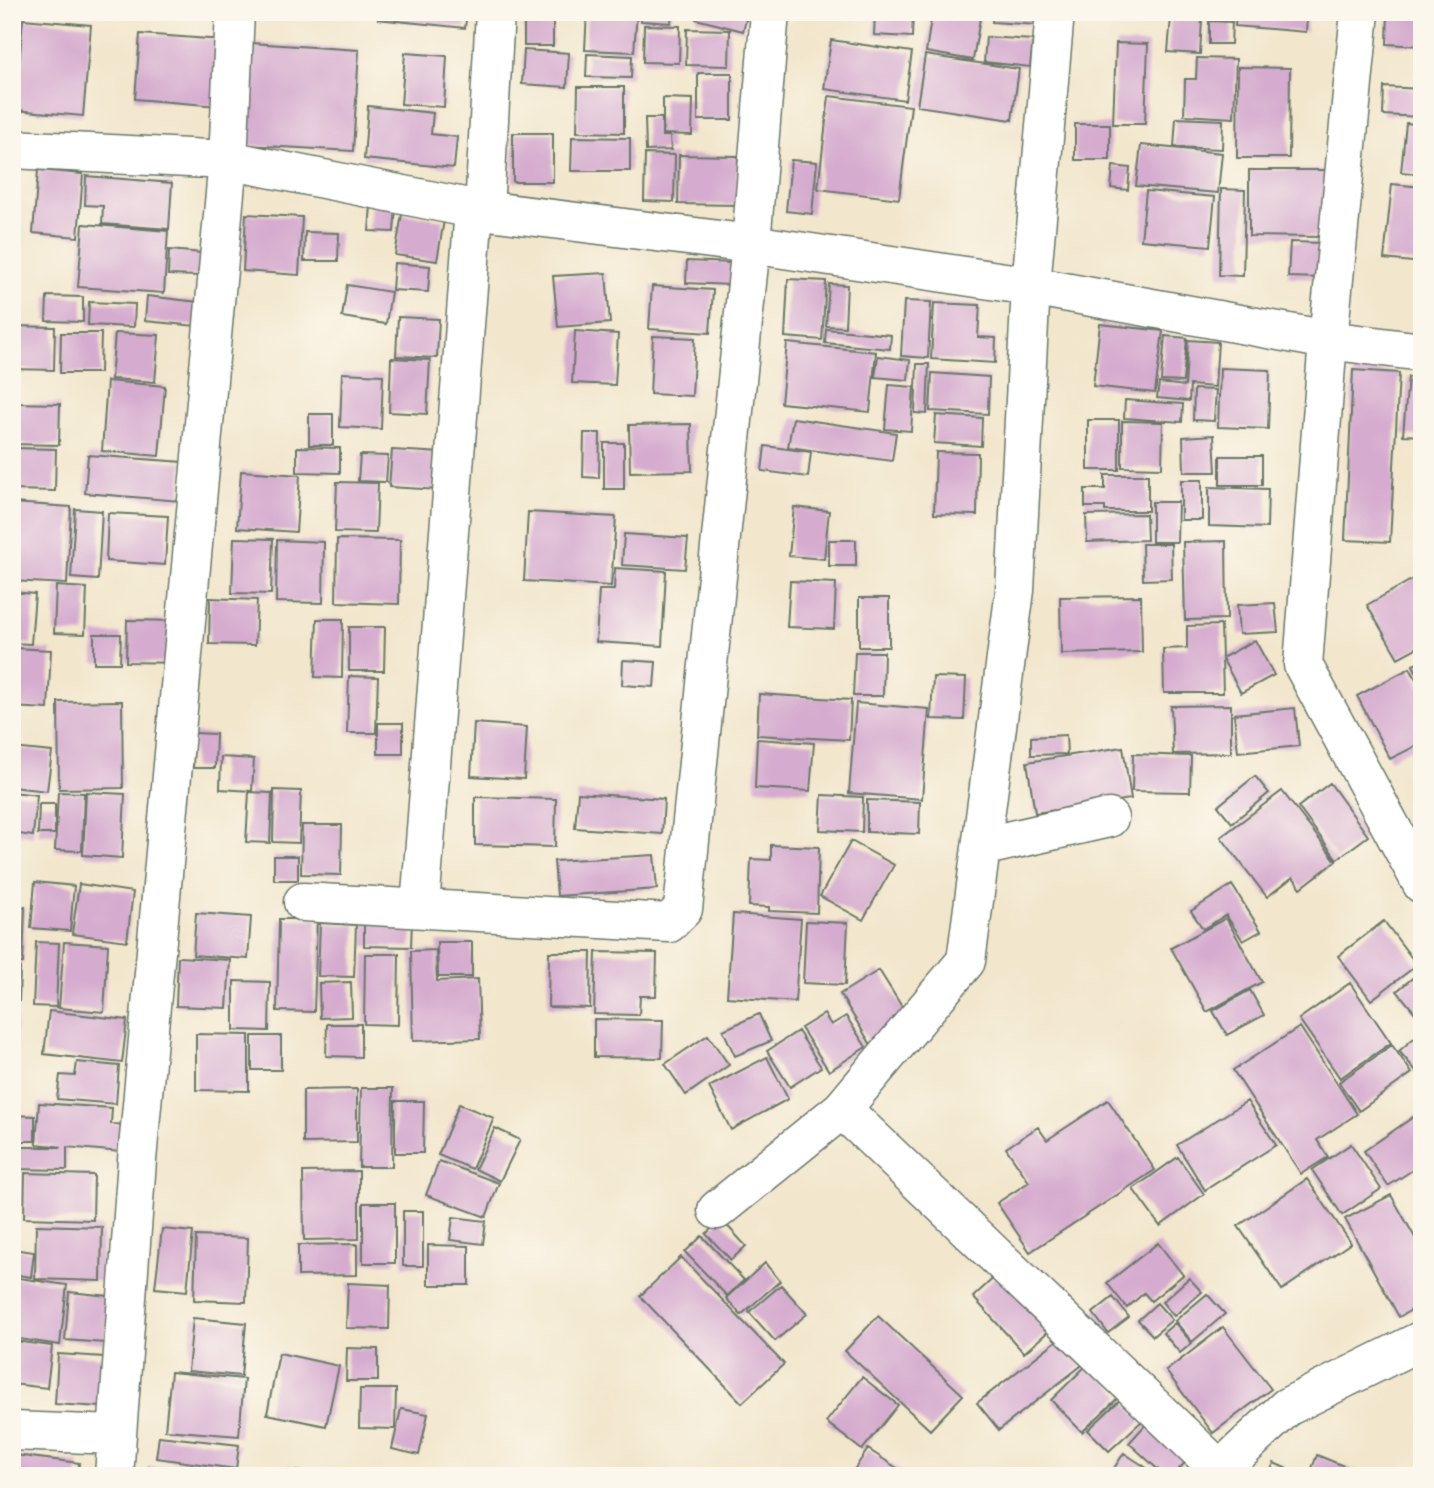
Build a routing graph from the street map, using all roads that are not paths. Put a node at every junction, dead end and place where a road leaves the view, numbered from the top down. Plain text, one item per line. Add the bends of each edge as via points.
1 (235, 12) edge
2 (495, 12) edge
3 (770, 12) edge
4 (1055, 12) edge
5 (1360, 12) edge
6 (12, 149) edge
7 (228, 160) junction
8 (479, 209) junction
9 (751, 244) junction
10 (1031, 286) junction
11 (1328, 340) junction
12 (1422, 352) edge
13 (1109, 818) dead end
14 (981, 847) junction
15 (1422, 884) edge
16 (303, 902) dead end
17 (420, 907) junction
18 (842, 1109) junction
19 (717, 1210) dead end
20 (1422, 1340) edge
21 (12, 1431) edge
22 (116, 1435) junction
23 (1218, 1473) edge
24 (114, 1476) edge

1 - 7 street
2 - 8 street
3 - 9 street
4 - 10 street
5 - 11 street
6 - 7 street
7 - 8 street
7 - 22 street
8 - 9 street
8 - 17 street
9 - 10 street
9 - 17 street via 683,909 669,923
10 - 11 street
10 - 14 street via 1015,590
11 - 12 street
11 - 15 street via 1303,665
13 - 14 street
14 - 18 street via 966,961
16 - 17 street
18 - 19 street
18 - 23 street
20 - 23 street via 1287,1407
21 - 22 street
22 - 24 street

